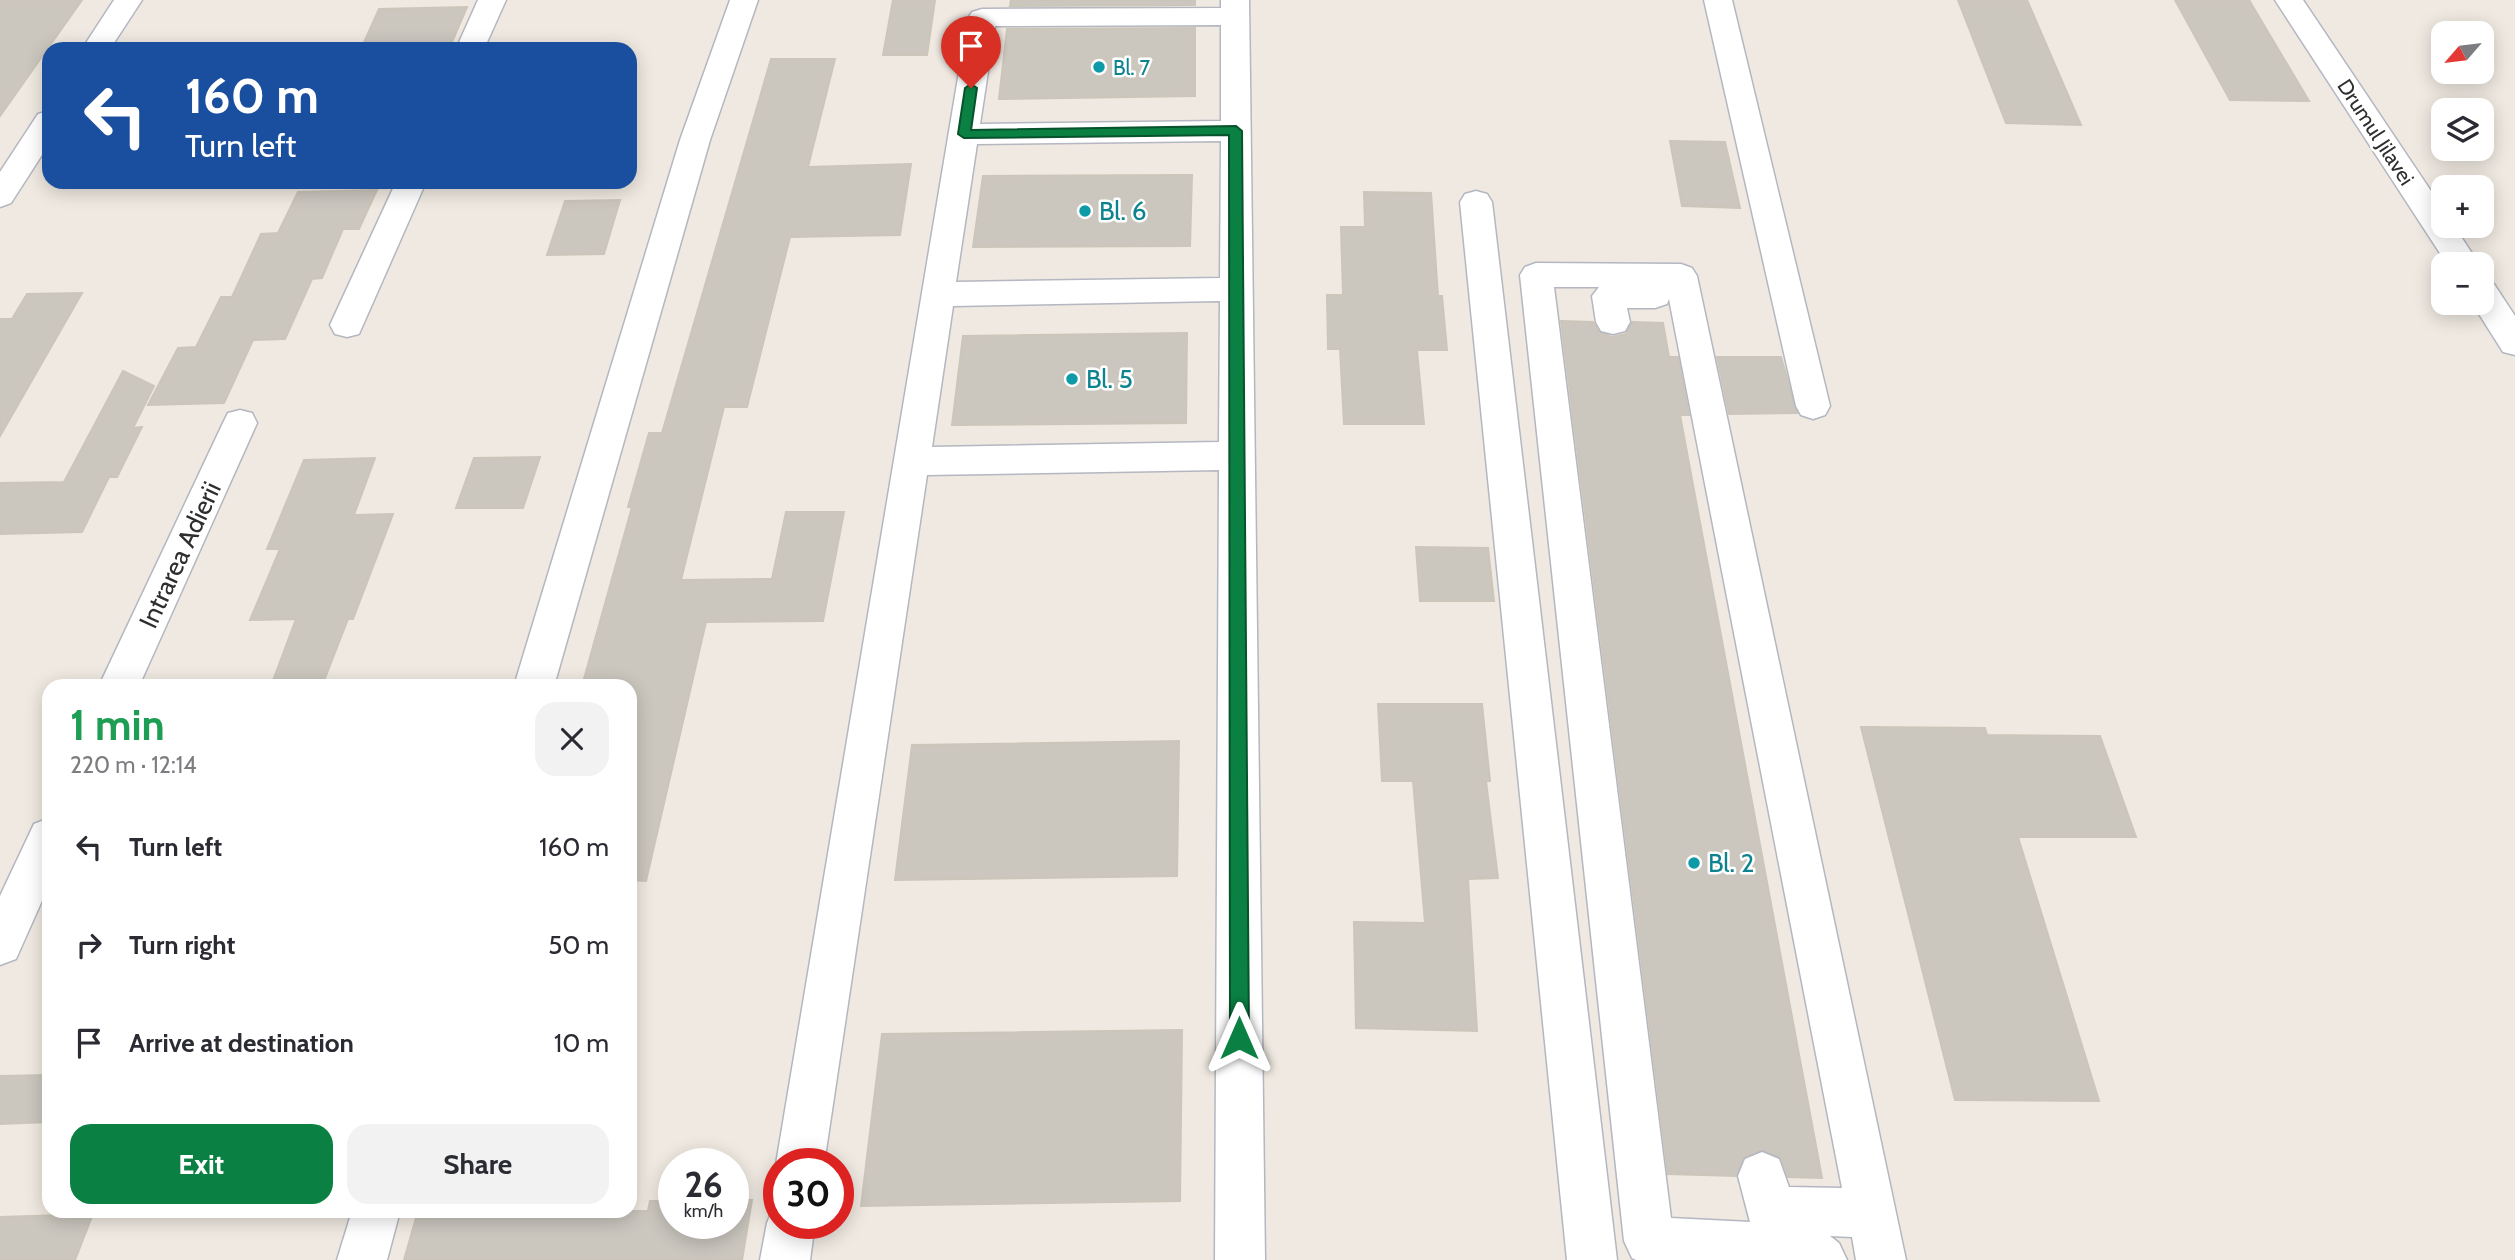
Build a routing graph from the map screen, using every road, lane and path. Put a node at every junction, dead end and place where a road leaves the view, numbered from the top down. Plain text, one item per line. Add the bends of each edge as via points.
1 (128, 0) edge
2 (492, 0) edge
3 (744, 0) edge
4 (1718, 0) edge
5 (2289, 0) edge
6 (1235, 8) edge
7 (984, 9) edge
8 (101, 42) edge
9 (473, 42) edge
10 (1236, 131) junction
11 (42, 132) edge
12 (964, 134) junction
13 (408, 189) edge
14 (0, 196) edge
15 (1476, 201) dead end
16 (2455, 252) edge
17 (1236, 289) junction
18 (939, 294) junction
19 (1685, 297) junction
20 (2494, 310) edge
21 (1613, 322) dead end
22 (347, 325) dead end
23 (2515, 342) edge
24 (1813, 406) dead end
25 (240, 423) dead end
26 (1237, 456) junction
27 (912, 461) junction
28 (122, 679) edge
29 (536, 679) edge
30 (42, 853) edge
31 (0, 944) edge
32 (803, 1148) edge
33 (1762, 1176) dead end
34 (1871, 1213) junction
35 (374, 1218) edge
36 (788, 1239) edge
37 (362, 1260) edge
38 (785, 1260) edge
39 (1240, 1260) edge
40 (1592, 1260) edge
41 (1822, 1260) edge
42 (1881, 1260) edge

1 - 8 street
2 - 9 street
3 - 29 street via 695,140
4 - 24 street
5 - 16 street, Drumul Jilavei
6 - 7 street
6 - 10 street
7 - 12 street
10 - 12 street
10 - 17 street
11 - 14 street
12 - 18 street
13 - 22 street
15 - 40 street
17 - 18 street
17 - 26 street
18 - 27 street
19 - 21 street via 1608,296
19 - 34 street
19 - 41 street via 1681,276 1536,275 1649,1241 1806,1250
20 - 23 street
25 - 28 street, Intrarea Adierii
26 - 27 street
26 - 39 street
27 - 32 street
30 - 31 street
33 - 34 street via 1770,1211
34 - 42 street
35 - 37 street
36 - 38 street

